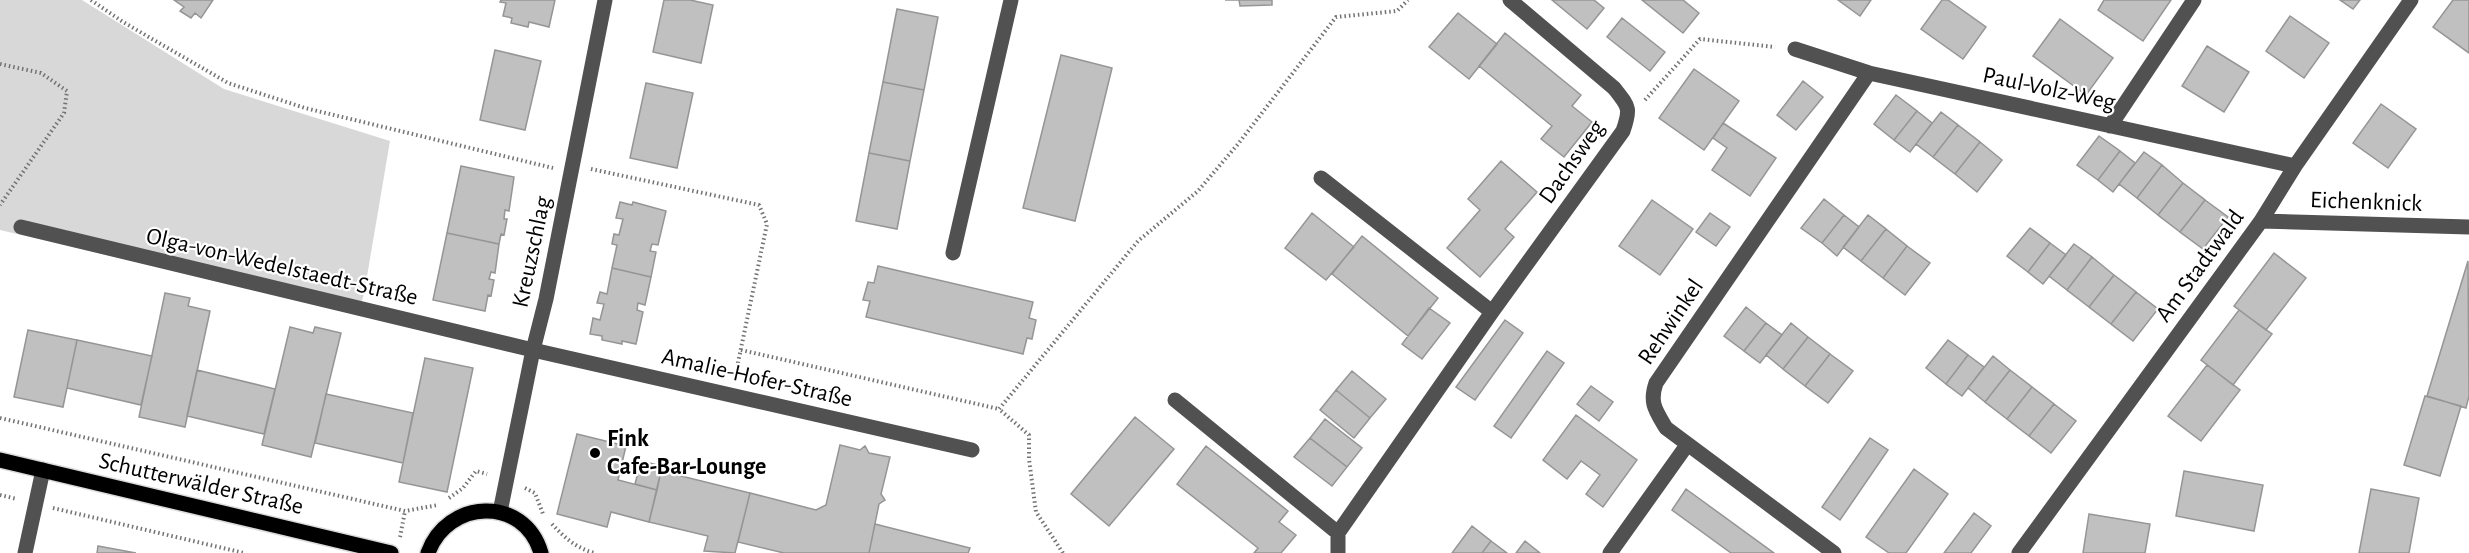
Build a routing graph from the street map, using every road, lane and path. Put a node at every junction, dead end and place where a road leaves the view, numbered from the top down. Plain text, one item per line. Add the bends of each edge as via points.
1 (92, 0) edge
2 (604, 0) edge
3 (1011, 0) edge
4 (1408, 0) edge
5 (1510, 0) edge
6 (2194, 0) edge
7 (2411, 0) edge
8 (1795, 49) joint
9 (0, 64) edge
10 (1869, 73) junction
11 (1629, 111) junction
12 (2110, 126) junction
13 (2295, 166) junction
14 (572, 169) junction
15 (1321, 178) dead end
16 (0, 205) edge
17 (2260, 220) junction
18 (21, 227) dead end
19 (2469, 228) edge
20 (953, 253) dead end
21 (1492, 312) junction
22 (533, 350) junction
23 (741, 350) junction
24 (731, 395) junction
25 (1175, 400) dead end
26 (999, 409) junction
27 (0, 418) edge
28 (1687, 445) junction
29 (972, 450) dead end
30 (0, 460) edge
31 (43, 470) junction
32 (0, 495) edge
33 (36, 504) junction
34 (500, 512) junction
35 (1338, 532) junction
36 (395, 548) edge
37 (25, 553) edge
38 (244, 553) edge
39 (428, 553) edge
40 (541, 553) edge
41 (1063, 553) edge
42 (1338, 553) edge
43 (1610, 553) edge
44 (1834, 553) edge
45 (2019, 553) edge

1 - 14 path via 236,86 305,108
2 - 14 street, Kreuzschlag
3 - 20 street
4 - 26 path via 1397,11 1336,17 1198,191 1138,241
5 - 11 street, Dachsweg via 1614,88
6 - 12 street
7 - 13 street, Am Stadtwald
8 - 10 street, Paul-Volz-Weg
8 - 11 path via 1700,39 1662,83
9 - 16 path via 41,73 67,91 64,113
10 - 12 street, Paul-Volz-Weg
10 - 28 street, Rehwinkel via 1656,383 1652,405 1666,428
11 - 21 street, Dachsweg via 1623,131
12 - 13 street, Paul-Volz-Weg
13 - 17 street, Am Stadtwald
14 - 22 street, Kreuzschlag
14 - 23 path via 759,205 767,224
15 - 21 street
17 - 19 street, Eichenknick
17 - 45 street, Am Stadtwald
18 - 22 street, Olga-von-Wedelstaedt-Straße
21 - 35 street, Dachsweg
22 - 24 street, Amalie-Hofer-Straße
22 - 34 street, Kreuzschlag
23 - 24 path
23 - 26 path
24 - 29 street, Amalie-Hofer-Straße
25 - 35 street
26 - 41 path via 1029,435 1036,512
27 - 36 path via 405,511
28 - 43 street
28 - 44 street, Rehwinkel
30 - 31 main road, Schutterwälder Straße
31 - 33 street
31 - 36 main road, Schutterwälder Straße
32 - 33 path
33 - 37 street
33 - 38 path
34 - 39 main road via 475,511 458,516 443,526
34 - 40 main road via 532,533
35 - 42 street

